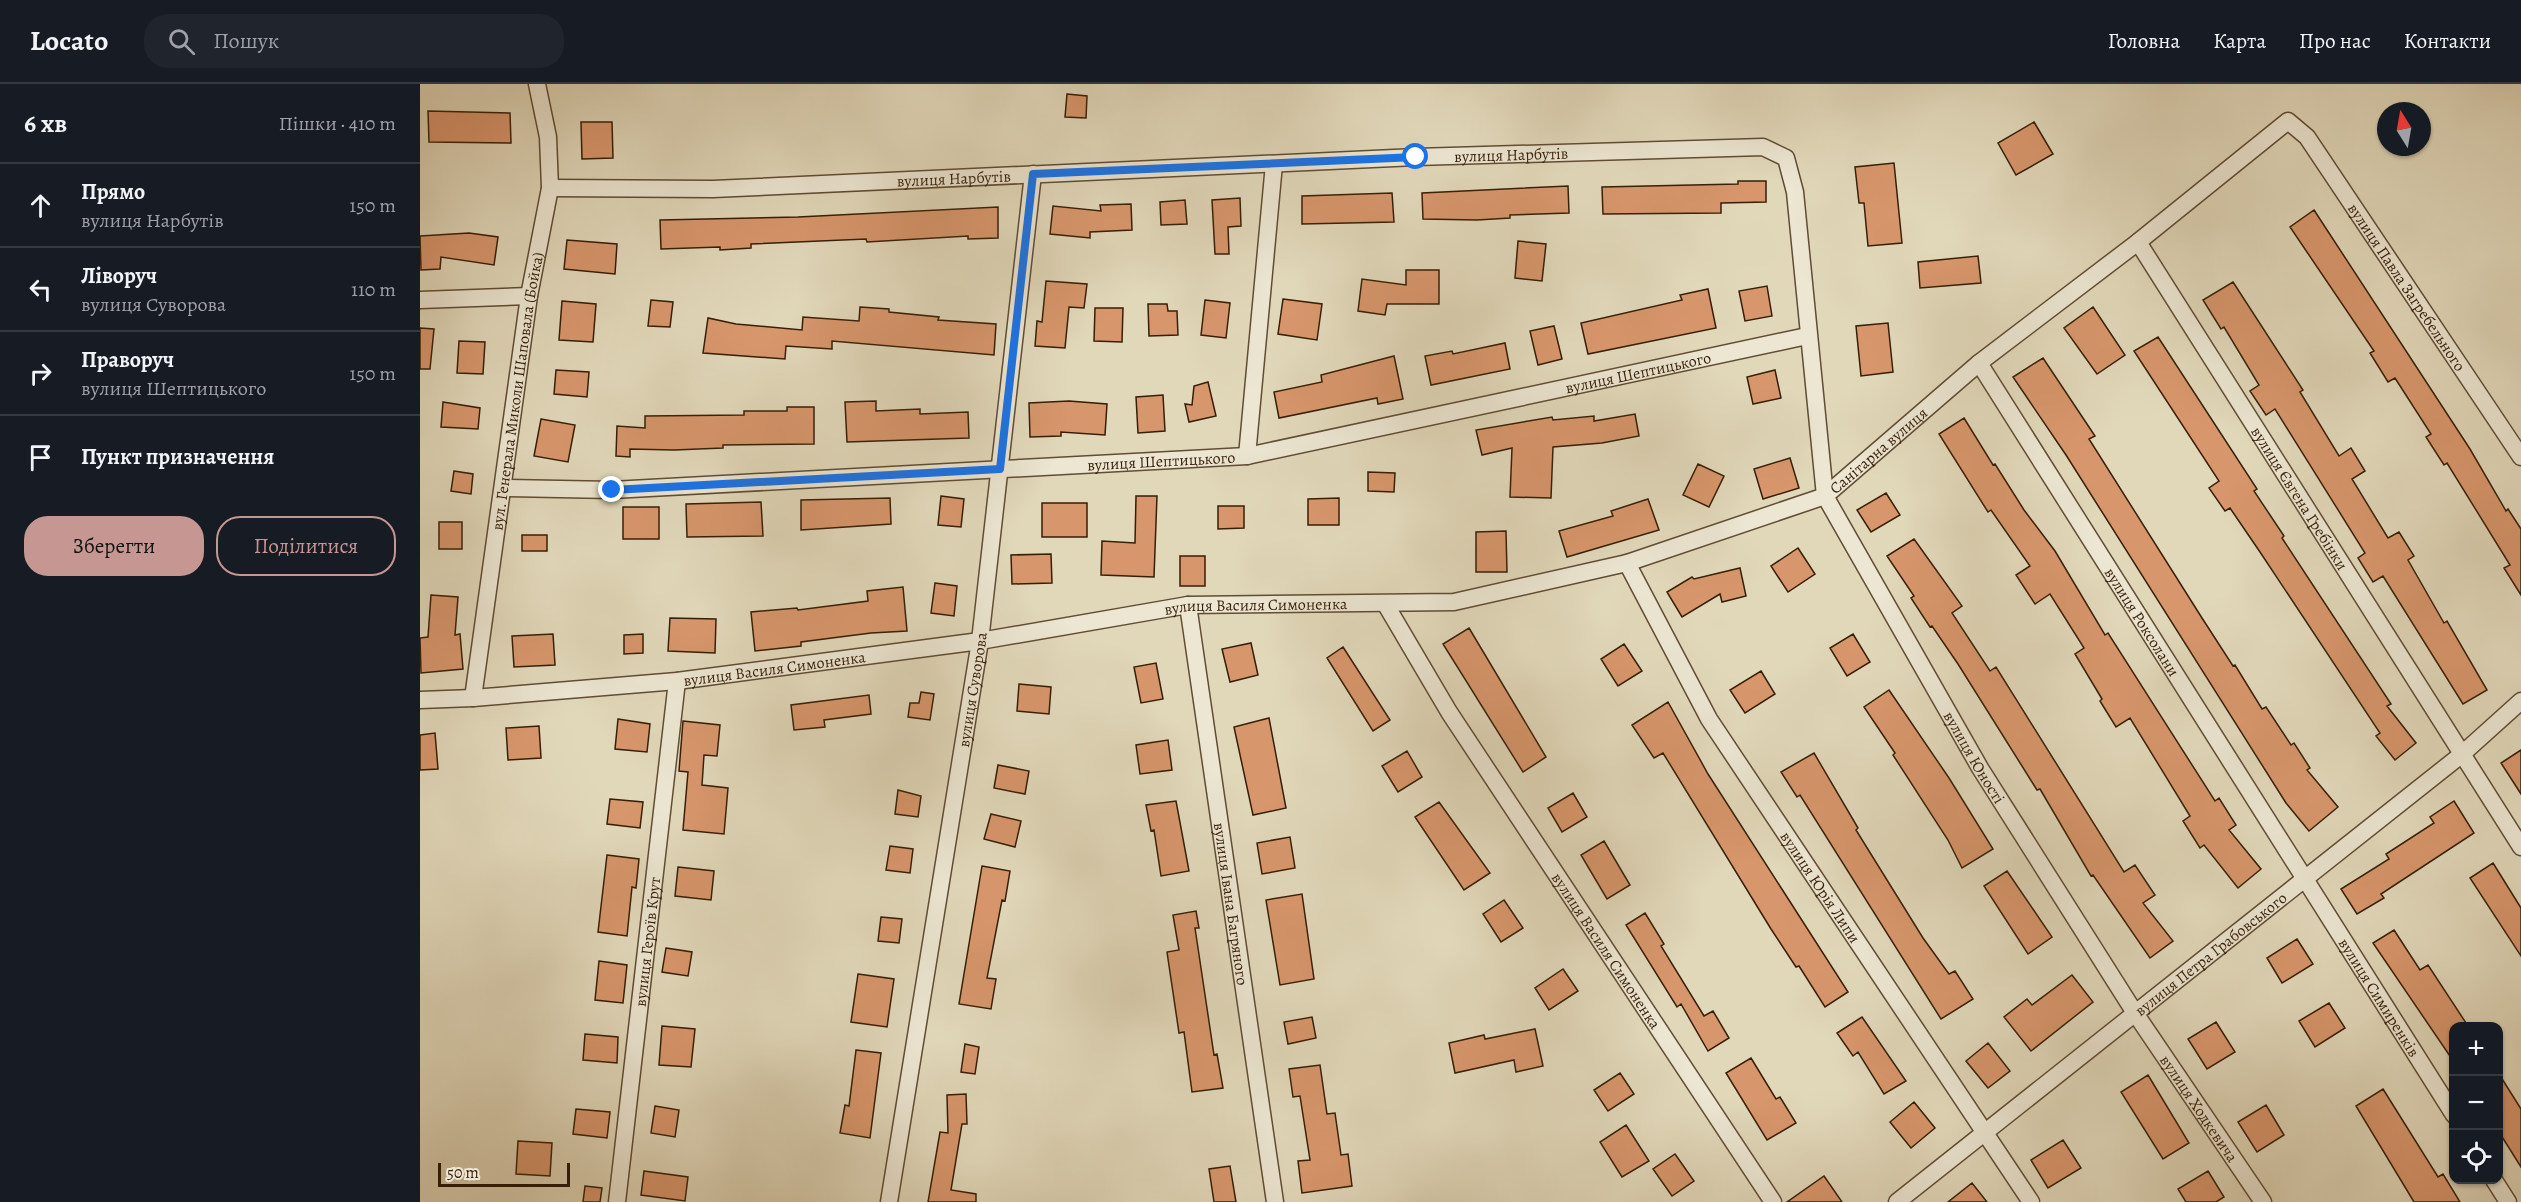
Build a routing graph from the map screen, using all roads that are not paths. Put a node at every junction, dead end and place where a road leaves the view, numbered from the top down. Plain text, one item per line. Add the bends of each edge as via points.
1 (537, 84) edge
2 (2288, 121) joint
3 (1274, 164) junction
4 (1033, 174) junction
5 (550, 188) junction
6 (2138, 242) junction
7 (529, 296) junction
8 (420, 300) edge
9 (1807, 336) junction
10 (1979, 363) junction
11 (1247, 456) junction
12 (2521, 457) edge
13 (1000, 469) junction
14 (504, 488) junction
15 (1825, 496) junction
16 (1627, 563) junction
17 (1188, 605) junction
18 (1386, 605) junction
19 (980, 641) junction
20 (677, 681) junction
21 (473, 698) junction
22 (420, 700) edge
23 (2521, 701) edge
24 (2461, 755) junction
25 (2521, 847) edge
26 (2304, 879) junction
27 (2135, 1013) junction
28 (2449, 1107) edge
29 (1986, 1132) junction
30 (2497, 1184) edge
31 (617, 1202) edge
32 (889, 1202) edge
33 (1275, 1202) edge
34 (1773, 1202) edge
35 (1897, 1202) edge
36 (2031, 1202) edge
37 (2264, 1202) edge
38 (2508, 1202) edge

1 - 5 street, вул. Генерала Миколи Шаповала (Бойка) via 548,137
2 - 6 street, Санітарна вулиця
2 - 12 street, вулиця Павла Загребельного via 2307,137
3 - 4 street, вулиця Нарбутів
3 - 9 street, вулиця Нарбутів via 1763,147 1786,158 1795,192
3 - 11 street
4 - 5 street, вулиця Нарбутів via 713,189
4 - 13 street, вулиця Суворова
5 - 7 street, вул. Генерала Миколи Шаповала (Бойка)
6 - 10 street, Санітарна вулиця
6 - 24 street, вулиця Євгена Гребінки
7 - 8 street
7 - 14 street, вул. Генерала Миколи Шаповала (Бойка)
9 - 11 street, вулиця Шептицького
9 - 15 street
10 - 15 street, Санітарна вулиця
10 - 26 street, вулиця Роксолани
11 - 13 street, вулиця Шептицького
13 - 14 street, вулиця Шептицького via 612,490
13 - 19 street, вулиця Суворова
14 - 21 street, вул. Генерала Миколи Шаповала (Бойка)
15 - 16 street, Санітарна вулиця
15 - 27 street, вулиця Юності via 1980,768
16 - 18 street, Санітарна вулиця via 1454,602
16 - 29 street, вулиця Юрія Липи via 1709,719
17 - 18 street, вулиця Василя Симоненка
17 - 19 street, вулиця Василя Симоненка
17 - 33 street, вулиця Івана Багряного
18 - 34 street, вулиця Василя Симоненка via 1449,712
19 - 20 street, вулиця Василя Симоненка
19 - 32 street, вулиця Суворова
20 - 21 street, вулиця Василя Симоненка
20 - 31 street, вулиця Героїв Крут
21 - 22 street, вулиця Василя Симоненка
23 - 24 street, вулиця Петра Грабовського
24 - 25 street, вулиця Євгена Гребінки
24 - 26 street, вулиця Петра Грабовського
26 - 27 street, вулиця Петра Грабовського
26 - 28 street, вулиця Симиренків
27 - 29 street, вулиця Петра Грабовського
27 - 37 street, вулиця Ходкевича
29 - 35 street, вулиця Петра Грабовського
29 - 36 street, вулиця Юрія Липи
30 - 38 street

